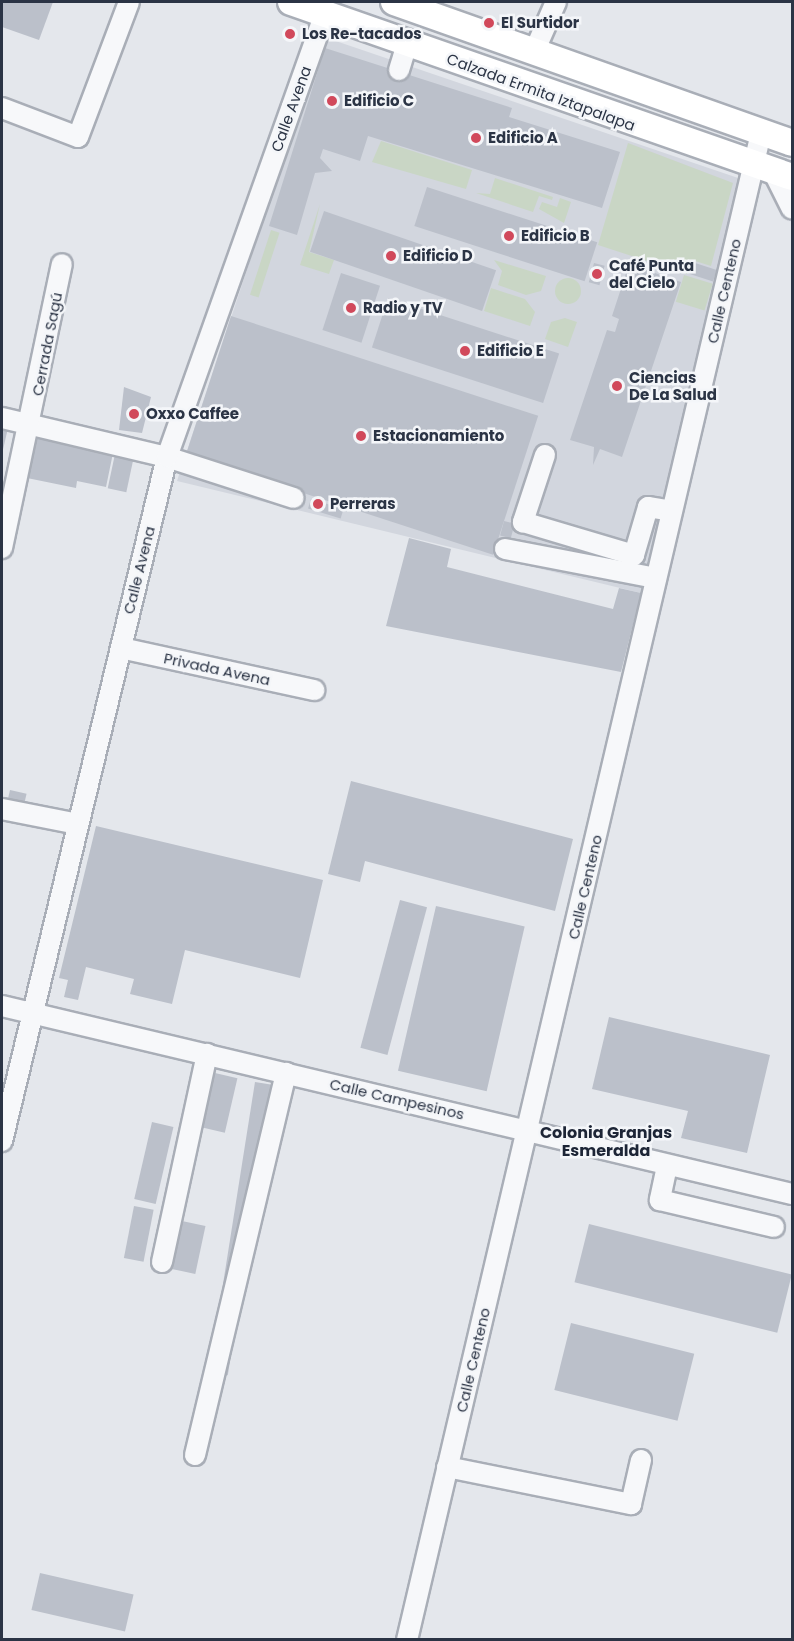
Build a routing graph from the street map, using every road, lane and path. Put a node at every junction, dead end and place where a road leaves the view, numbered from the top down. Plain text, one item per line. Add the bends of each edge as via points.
1 (129, 2) edge
2 (291, 2) edge
3 (394, 2) edge
4 (556, 2) edge
5 (437, 9) edge
6 (325, 14) junction
7 (407, 44) junction
8 (534, 52) junction
9 (399, 70) dead end
10 (2, 108) edge
11 (686, 108) junction
12 (761, 134) junction
13 (674, 139) junction
14 (792, 143) edge
15 (773, 172) edge
16 (792, 209) edge
17 (62, 264) dead end
18 (2, 418) edge
19 (31, 425) junction
20 (545, 455) dead end
21 (167, 457) junction
22 (294, 498) dead end
23 (672, 511) junction
24 (2, 548) edge
25 (505, 549) dead end
26 (656, 578) junction
27 (121, 648) junction
28 (314, 690) dead end
29 (2, 809) edge
30 (78, 824) junction
31 (2, 1006) edge
32 (32, 1013) junction
33 (207, 1054) junction
34 (286, 1073) junction
35 (528, 1129) junction
36 (2, 1141) edge
37 (667, 1166) junction
38 (792, 1194) edge
39 (774, 1227) dead end
40 (162, 1262) dead end
41 (195, 1455) dead end
42 (641, 1460) dead end
43 (447, 1467) junction
44 (407, 1640) edge

1 - 10 street via 78,138
2 - 6 main road, Calzada Ermita Iztapalapa
3 - 5 main road
4 - 8 street
5 - 8 main road
6 - 7 main road, Calzada Ermita Iztapalapa
6 - 21 street, Calle Avena
7 - 9 street
7 - 13 main road, Calzada Ermita Iztapalapa
8 - 11 main road
11 - 12 main road
11 - 13 main road
12 - 14 main road
12 - 15 street, Calle Centeno
13 - 15 main road, Calzada Ermita Iztapalapa
15 - 16 street
15 - 23 street, Calle Centeno
17 - 19 street, Cerrada Sagú
18 - 19 street
19 - 21 street
19 - 24 street, Cerrada Sagú
20 - 23 street via 523,522 634,555 648,507
21 - 22 street
21 - 27 street, Calle Avena
23 - 26 street, Calle Centeno
25 - 26 street
26 - 35 street, Calle Centeno
27 - 28 street, Privada Avena
27 - 30 street, Calle Avena
29 - 30 street
30 - 32 street, Calle Avena
31 - 32 street, Calle Campesinos
32 - 33 street, Calle Campesinos
32 - 36 street, Calle Avena
33 - 34 street, Calle Campesinos
33 - 40 street
34 - 35 street, Calle Campesinos
34 - 41 street
35 - 37 street, Calle Campesinos
35 - 43 street, Calle Centeno
37 - 38 street, Calle Campesinos
37 - 39 street via 660,1200
42 - 43 street via 632,1504
43 - 44 street, Calle Centeno

